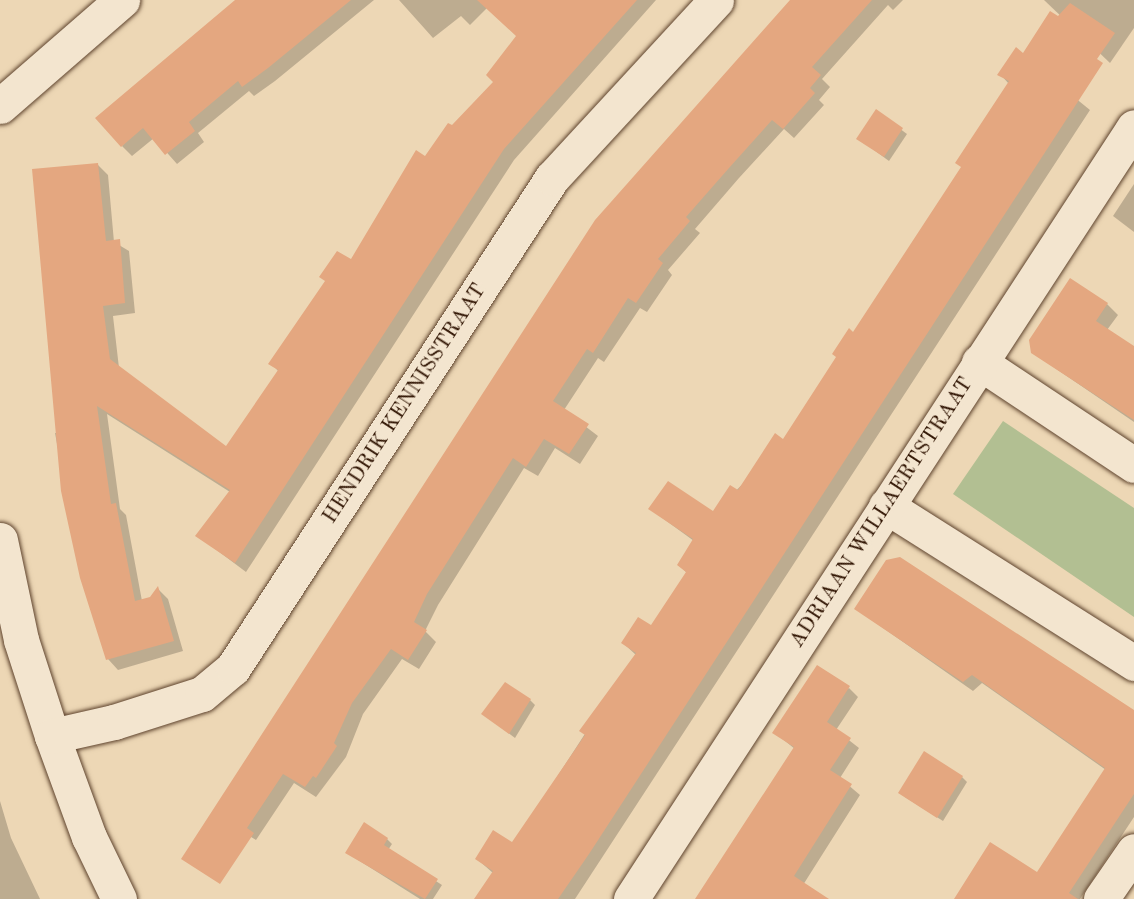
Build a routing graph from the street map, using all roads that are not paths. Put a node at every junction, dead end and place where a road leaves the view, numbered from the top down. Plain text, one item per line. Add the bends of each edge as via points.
1 (122, 0) edge
2 (716, 0) edge
3 (0, 106) edge
4 (1134, 128) edge
5 (979, 362) junction
6 (1134, 465) edge
7 (886, 506) junction
8 (0, 540) edge
9 (1134, 663) edge
10 (52, 736) junction
11 (1134, 850) edge
12 (120, 899) edge
13 (631, 899) edge
14 (1101, 899) edge

1 - 3 street
2 - 10 street, HENDRIK KENNISSTRAAT via 552,178 233,668 202,694
4 - 5 street, ADRIAAN WILLAERTSTRAAT
5 - 6 street
5 - 7 street, ADRIAAN WILLAERTSTRAAT
7 - 9 street
7 - 13 street, ADRIAAN WILLAERTSTRAAT
8 - 10 street via 21,639
10 - 12 street via 79,813
11 - 14 street

